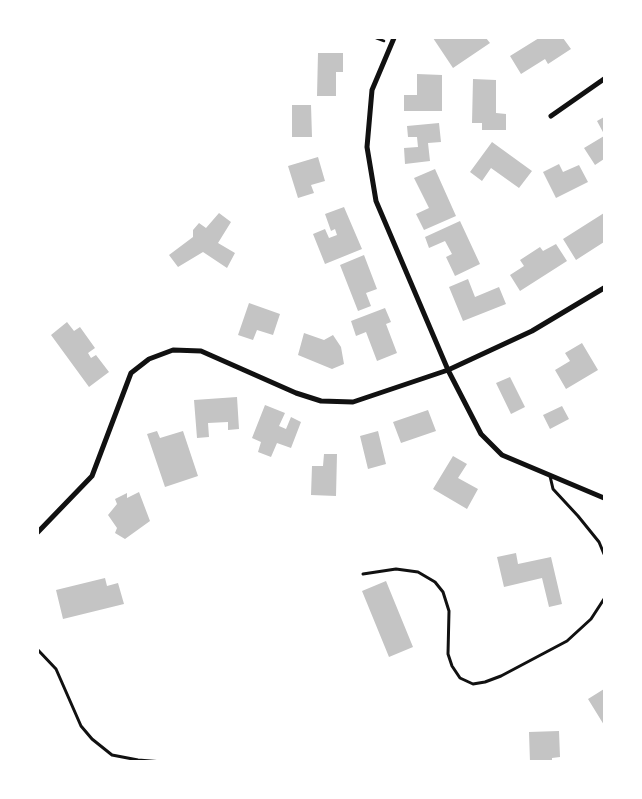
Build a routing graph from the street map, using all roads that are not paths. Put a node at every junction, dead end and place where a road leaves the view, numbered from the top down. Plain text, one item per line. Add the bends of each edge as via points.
1 (394, 38) edge
2 (604, 79) edge
3 (551, 116) dead end
4 (604, 288) edge
5 (448, 370) junction
6 (550, 475) junction
7 (604, 498) edge
8 (38, 532) edge
9 (604, 554) edge
10 (363, 574) dead end
11 (604, 600) edge
12 (38, 650) edge
13 (163, 762) edge
14 (175, 762) edge
15 (206, 762) edge

1 - 5 street via 372,90 368,147 376,201
2 - 3 street
4 - 5 street via 532,330
5 - 6 street via 481,434 502,455
5 - 8 street via 353,402 320,401 296,394 200,351 173,350 149,358 131,373 92,476
6 - 7 street
6 - 9 lane via 553,489 599,542
10 - 11 lane via 396,569 418,572 435,582 443,592 448,610 448,654 452,666 460,678 473,684 501,676 567,641 591,619
12 - 13 lane via 56,669 81,726 92,738 112,755
14 - 15 lane

